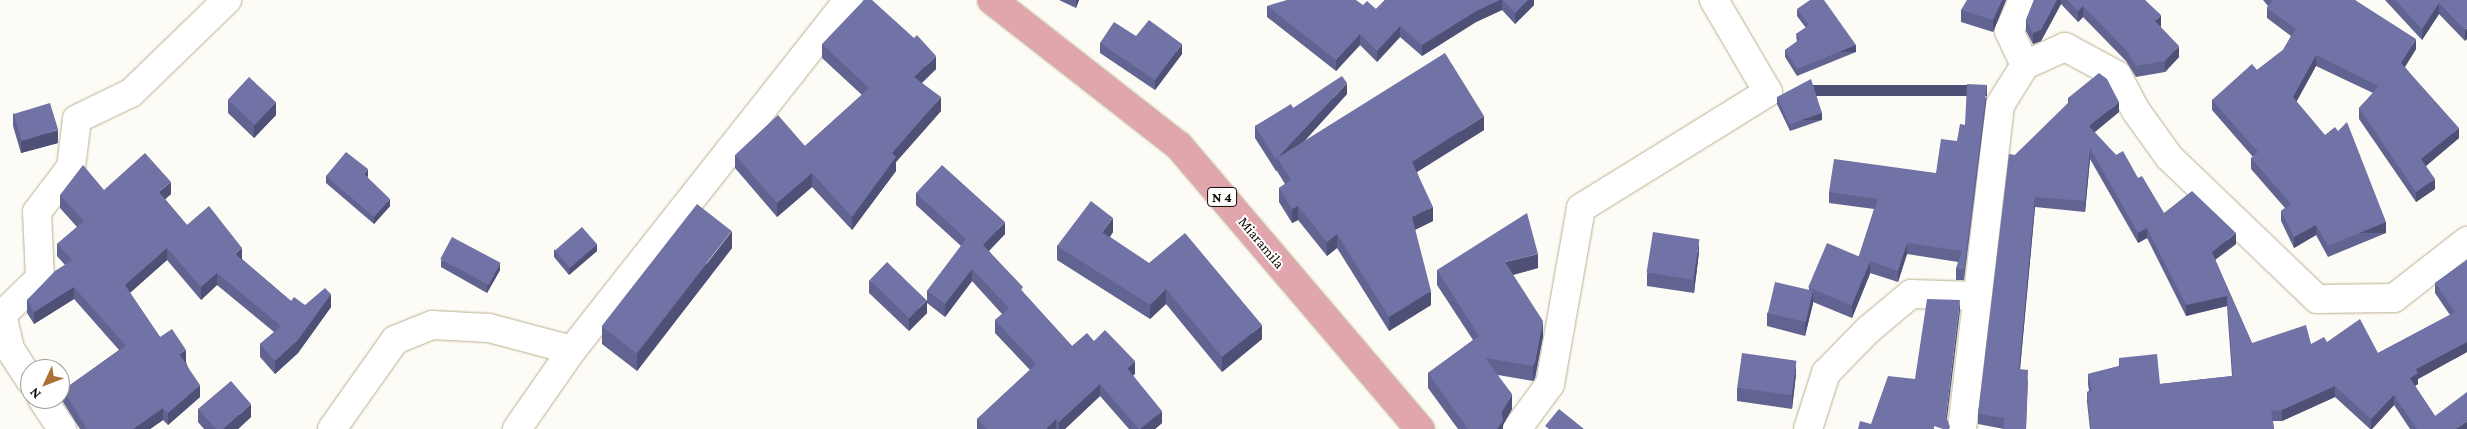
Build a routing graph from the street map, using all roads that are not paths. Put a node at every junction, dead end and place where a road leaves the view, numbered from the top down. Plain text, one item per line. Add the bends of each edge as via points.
1 (227, 0) edge
2 (848, 0) edge
3 (992, 0) edge
4 (1714, 0) edge
5 (2023, 0) edge
6 (2025, 65) junction
7 (2467, 242) edge
8 (1976, 296) junction
9 (1, 316) edge
10 (572, 350) junction
11 (20, 364) edge
12 (49, 409) edge
13 (62, 429) edge
14 (332, 429) edge
15 (517, 429) edge
16 (1420, 429) edge
17 (1517, 429) edge
18 (1808, 429) edge
19 (1962, 429) edge

1 - 9 street via 131,93 77,118 71,167 36,212 40,278
2 - 10 street
3 - 16 main road, Miaramila / N 4 via 1179,146
4 - 17 street via 1768,92 1581,208 1550,384
5 - 6 street via 2009,31
6 - 7 street via 2065,47 2117,75 2136,111 2169,157 2317,299 2394,298
6 - 8 street via 2000,105
8 - 18 street via 1911,294 1826,373
8 - 19 street
9 - 11 street via 10,349
10 - 14 street via 489,328 432,325 395,340
10 - 15 street
12 - 13 street

